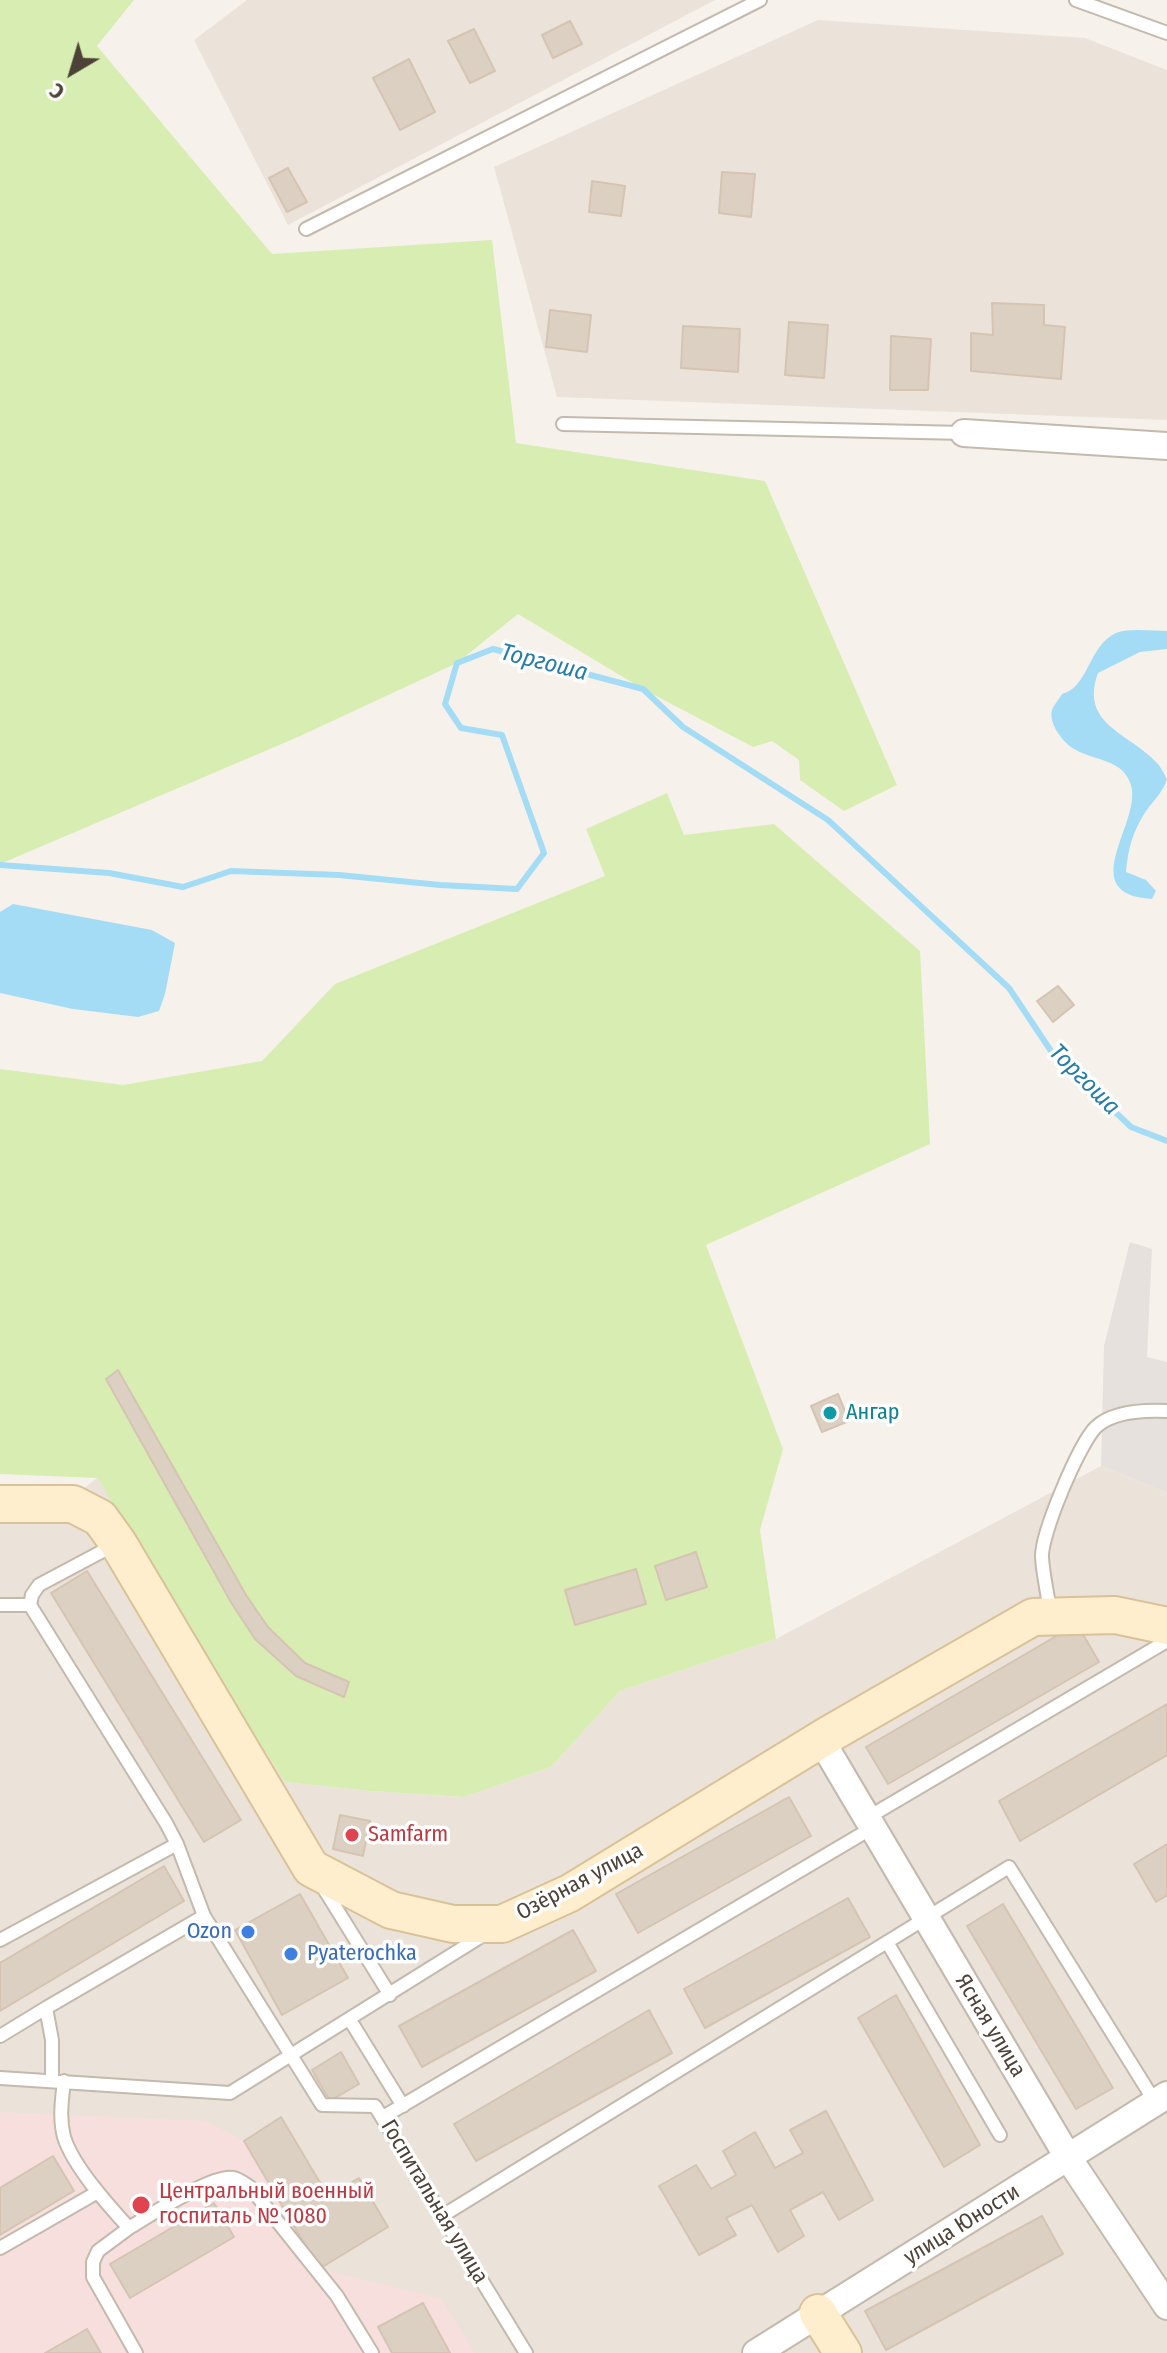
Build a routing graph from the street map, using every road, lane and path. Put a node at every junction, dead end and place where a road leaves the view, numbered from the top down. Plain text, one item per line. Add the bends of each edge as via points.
1 (760, 0) edge
2 (1076, 0) edge
3 (1167, 33) edge
4 (306, 229) dead end
5 (563, 424) dead end
6 (964, 433) joint
7 (1167, 446) edge
8 (1167, 1411) edge
9 (0, 1504) edge
10 (118, 1543) junction
11 (0, 1605) edge
12 (30, 1605) junction
13 (1050, 1616) junction
14 (1167, 1626) edge
15 (1167, 1641) edge
16 (821, 1740) junction
17 (869, 1823) junction
18 (177, 1844) junction
19 (311, 1868) junction
20 (204, 1916) junction
21 (926, 1919) junction
22 (502, 1924) junction
23 (0, 1940) edge
24 (887, 1942) junction
25 (390, 1995) junction
26 (46, 2008) junction
27 (350, 2020) junction
28 (0, 2036) edge
29 (290, 2056) junction
30 (0, 2078) edge
31 (58, 2080) junction
32 (1161, 2099) edge
33 (403, 2106) junction
34 (383, 2117) junction
35 (1000, 2135) dead end
36 (1069, 2159) junction
37 (96, 2193) junction
38 (442, 2216) junction
39 (129, 2228) junction
40 (0, 2248) edge
41 (1167, 2306) edge
42 (818, 2313) junction
43 (136, 2353) edge
44 (372, 2353) edge
45 (526, 2353) edge
46 (756, 2353) edge
47 (843, 2353) edge

1 - 4 lane
2 - 3 lane
5 - 6 lane
6 - 7 street
8 - 13 lane via 1117,1416 1097,1426 1072,1466 1043,1540
9 - 10 street via 73,1504 100,1518
10 - 12 lane via 39,1585
10 - 19 street
11 - 12 lane
12 - 18 lane
13 - 14 street, Озёрная улица via 1115,1615
13 - 16 street, Озёрная улица via 1033,1617
15 - 17 lane
16 - 17 street, Ясная улица
16 - 22 street, Озёрная улица via 570,1893
17 - 21 street, Ясная улица
17 - 33 lane
18 - 20 lane
18 - 23 lane
19 - 22 street, Озёрная улица via 391,1910 453,1924
19 - 25 lane
20 - 26 lane
20 - 29 lane
21 - 24 lane
21 - 32 lane via 1009,1867
21 - 36 street, Ясная улица
22 - 25 lane
24 - 35 lane
24 - 38 lane
25 - 27 lane
26 - 28 lane
26 - 31 lane
27 - 29 lane
27 - 33 lane
29 - 31 lane via 230,2093
29 - 34 lane, Госпитальная улица via 322,2105 375,2106
30 - 31 lane
31 - 37 lane via 65,2139
32 - 36 street, улица Юности
33 - 34 lane
34 - 38 lane, Госпитальная улица
36 - 41 street, Ясная улица
36 - 42 street, улица Юности
37 - 39 lane
37 - 40 lane
38 - 45 lane, Госпитальная улица
39 - 43 lane via 98,2251 93,2277
39 - 44 lane via 216,2180 242,2182 337,2296
42 - 46 street, улица Юности
42 - 47 street

